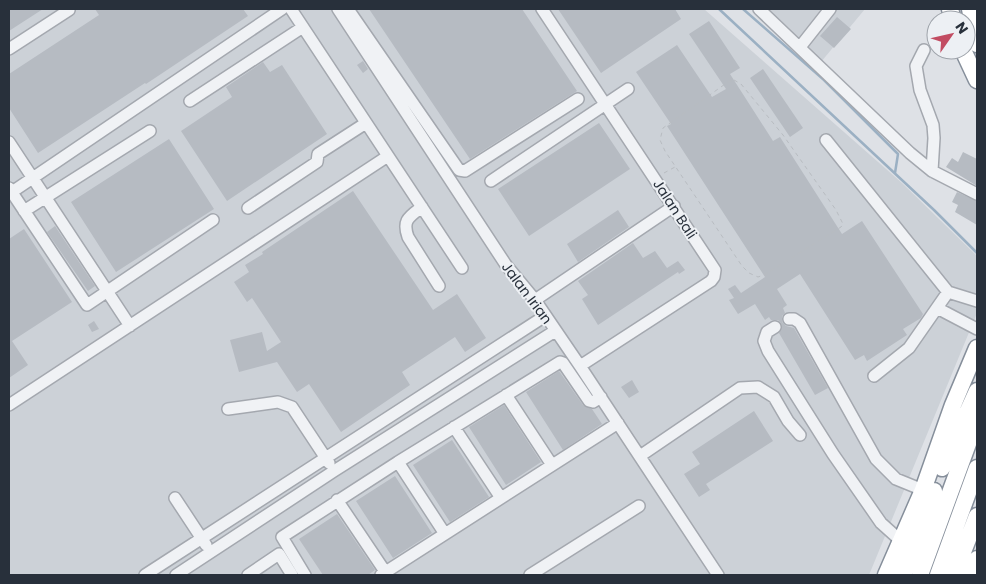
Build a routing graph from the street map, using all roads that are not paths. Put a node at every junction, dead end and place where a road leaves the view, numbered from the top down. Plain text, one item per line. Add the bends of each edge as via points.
1 (282, 9) edge
2 (291, 9) edge
3 (338, 9) edge
4 (348, 9) edge
5 (542, 9) edge
6 (759, 9) edge
7 (830, 9) edge
8 (970, 9) edge
9 (69, 10) edge
10 (303, 27) junction
11 (977, 44) edge
12 (800, 47) junction
13 (9, 49) edge
14 (924, 50) dead end
15 (968, 60) edge
16 (977, 80) edge
17 (628, 89) dead end
18 (578, 99) dead end
19 (190, 101) dead end
20 (605, 104) junction
21 (366, 123) junction
22 (150, 131) dead end
23 (826, 140) dead end
24 (9, 142) edge
25 (388, 156) junction
26 (932, 171) junction
27 (33, 178) junction
28 (491, 181) dead end
29 (10, 191) edge
30 (977, 194) edge
31 (45, 197) junction
32 (674, 206) junction
33 (422, 207) junction
34 (248, 208) dead end
35 (24, 211) junction
36 (214, 220) dead end
37 (462, 268) dead end
38 (438, 286) dead end
39 (108, 292) junction
40 (953, 294) junction
41 (534, 300) junction
42 (977, 301) edge
43 (937, 308) junction
44 (545, 316) junction
45 (789, 319) dead end
46 (130, 326) junction
47 (775, 327) dead end
48 (977, 329) edge
49 (556, 330) junction
50 (977, 348) edge
51 (580, 366) junction
52 (874, 376) dead end
53 (977, 391) edge
54 (506, 395) junction
55 (601, 397) junction
56 (9, 406) edge
57 (228, 409) dead end
58 (977, 419) edge
59 (618, 423) junction
60 (454, 427) junction
61 (800, 435) dead end
62 (640, 456) junction
63 (326, 458) junction
64 (398, 462) junction
65 (552, 465) junction
66 (977, 468) edge
67 (334, 471) junction
68 (916, 487) junction
69 (175, 498) dead end
70 (501, 498) junction
71 (337, 500) junction
72 (639, 506) dead end
73 (977, 516) edge
74 (445, 534) junction
75 (977, 534) edge
76 (896, 537) junction
77 (202, 539) junction
78 (211, 553) junction
79 (971, 572) edge
80 (383, 574) edge
81 (145, 575) edge
82 (176, 575) edge
83 (248, 575) edge
84 (292, 575) edge
85 (305, 575) edge
86 (530, 575) edge
87 (718, 575) edge
88 (886, 575) edge
89 (903, 575) edge
90 (920, 575) edge
91 (938, 575) edge
92 (954, 575) edge

1 - 27 lane
2 - 10 lane
3 - 41 lane, Jalan Irian via 506,266
4 - 18 lane via 459,170 465,171
5 - 20 lane, Jalan Bali
6 - 12 lane
7 - 12 lane
8 - 11 highway
9 - 13 lane
10 - 19 lane
10 - 21 lane
12 - 26 lane
14 - 26 lane via 916,66 934,138
15 - 16 highway
17 - 20 lane
20 - 28 lane
20 - 32 lane, Jalan Bali
21 - 25 lane
21 - 34 lane via 318,154 317,162
22 - 31 lane
23 - 40 lane
24 - 27 lane
25 - 33 lane
25 - 46 lane
26 - 30 lane
27 - 29 lane
27 - 31 lane
29 - 35 lane
31 - 35 lane
31 - 39 lane
32 - 41 lane
32 - 51 lane, Jalan Bali via 715,270 714,277
33 - 37 lane
33 - 38 lane via 408,219 405,230
35 - 39 lane via 87,305
36 - 39 lane
39 - 46 lane
40 - 42 lane
40 - 43 lane
41 - 44 lane, Jalan Irian
43 - 48 lane
43 - 52 lane via 909,348
44 - 49 lane, Jalan Irian
44 - 63 lane
45 - 68 lane via 800,323 880,464 896,479
46 - 56 lane
47 - 76 lane via 767,332 764,341 768,351 833,454 881,523
49 - 51 lane, Jalan Irian
49 - 67 lane
50 - 68 highway
51 - 55 lane, Jalan Irian
53 - 89 highway via 947,454
54 - 55 lane via 560,362 590,401
54 - 60 lane
54 - 65 lane
55 - 59 lane, Jalan Irian
57 - 63 lane via 278,402 292,406
58 - 90 highway
59 - 62 lane, Jalan Irian
59 - 65 lane
60 - 64 lane
60 - 70 lane
61 - 62 lane via 774,397 758,387 740,388
62 - 87 lane, Jalan Irian
63 - 67 lane
63 - 77 lane
64 - 71 lane
64 - 74 lane
65 - 70 lane
66 - 91 highway
67 - 78 lane
68 - 76 highway
69 - 77 lane
70 - 74 lane
71 - 80 lane
71 - 85 lane via 282,537
72 - 86 lane
73 - 92 highway
74 - 80 lane
75 - 79 highway
76 - 88 highway
77 - 78 lane
77 - 81 lane
78 - 82 lane
83 - 84 lane via 279,554

